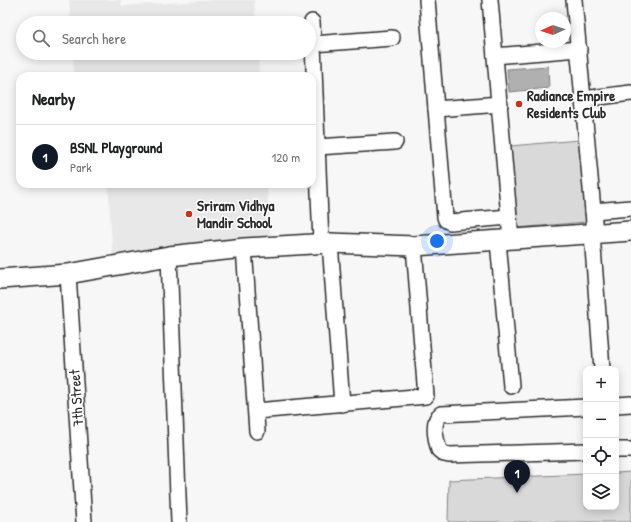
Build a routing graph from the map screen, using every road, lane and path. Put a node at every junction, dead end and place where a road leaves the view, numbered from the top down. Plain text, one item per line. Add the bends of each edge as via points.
1 (427, 0) edge
2 (490, 0) edge
3 (574, 0) edge
4 (392, 38) dead end
5 (316, 44) edge
6 (579, 49) junction
7 (495, 56) junction
8 (314, 60) edge
9 (314, 72) edge
10 (631, 93) edge
11 (583, 99) junction
12 (500, 104) junction
13 (436, 109) junction
14 (316, 121) edge
15 (395, 142) dead end
16 (317, 147) junction
17 (631, 208) edge
18 (593, 211) junction
19 (509, 217) junction
20 (631, 231) edge
21 (593, 233) junction
22 (504, 240) junction
23 (325, 243) junction
24 (414, 246) junction
25 (244, 248) junction
26 (169, 256) junction
27 (68, 274) junction
28 (0, 279) edge
29 (602, 366) edge
30 (511, 386) dead end
31 (342, 404) junction
32 (631, 404) edge
33 (619, 405) edge
34 (583, 407) edge
35 (256, 411) junction
36 (257, 432) dead end
37 (619, 450) edge
38 (631, 450) edge
39 (583, 451) edge
40 (84, 522) edge
41 (179, 522) edge

1 - 13 street
2 - 7 street
3 - 6 street
4 - 5 street
6 - 7 street
6 - 11 street
7 - 12 street
8 - 9 street
10 - 11 street
11 - 18 street
12 - 13 street
12 - 19 street
13 - 19 street via 446,220 450,222
14 - 16 street
15 - 16 street
16 - 23 street
17 - 18 street
18 - 21 street
19 - 22 street
20 - 21 street
21 - 22 street
21 - 29 street
22 - 24 street
22 - 30 street
23 - 24 street
23 - 25 street
23 - 31 street
24 - 31 street via 426,396
25 - 26 street
25 - 35 street
26 - 27 street
26 - 41 street
27 - 28 street
27 - 40 street, 7th Street
31 - 35 street
32 - 33 street
34 - 39 street via 441,414 435,423 439,450 449,455
35 - 36 street
37 - 38 street

